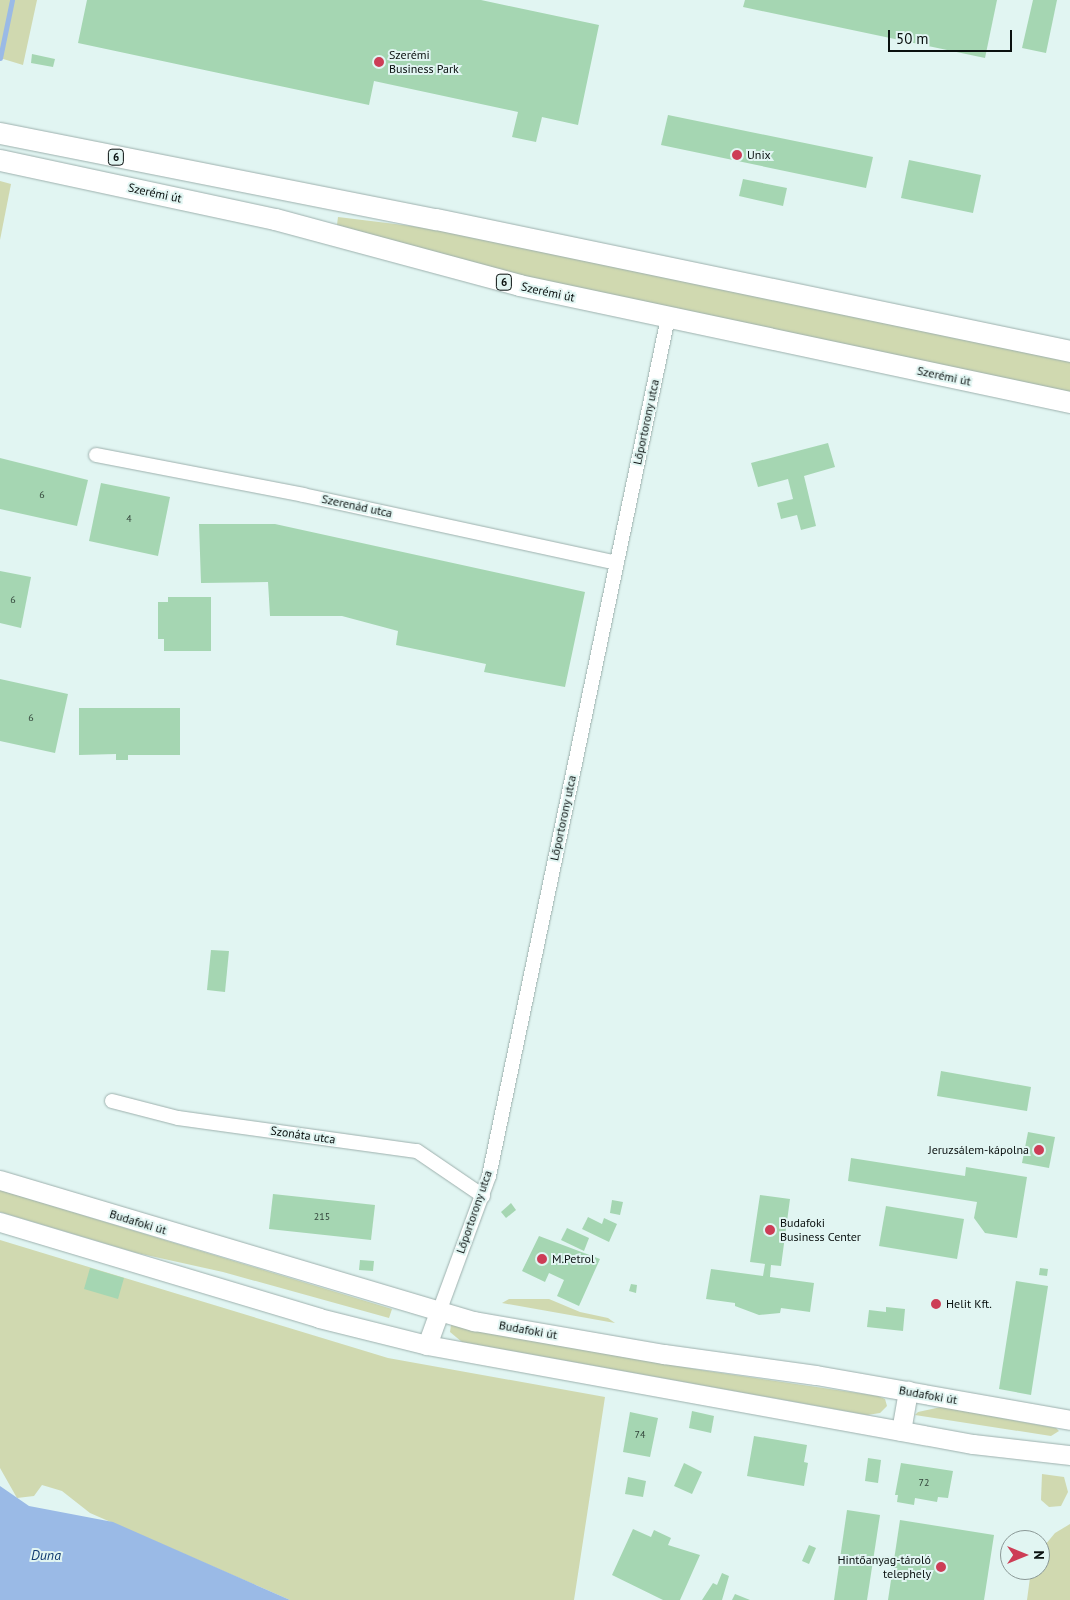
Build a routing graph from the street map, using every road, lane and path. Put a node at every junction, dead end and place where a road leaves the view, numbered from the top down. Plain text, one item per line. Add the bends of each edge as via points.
1 (0, 132) edge
2 (0, 160) edge
3 (668, 318) junction
4 (1070, 352) edge
5 (1070, 402) edge
6 (96, 455) dead end
7 (617, 563) junction
8 (112, 1101) dead end
9 (0, 1180) edge
10 (483, 1196) junction
11 (0, 1222) edge
12 (439, 1312) junction
13 (427, 1346) junction
14 (908, 1391) junction
15 (1070, 1420) edge
16 (901, 1431) junction
17 (1070, 1452) edge

1 - 4 main road, 6 via 436,219
2 - 3 main road, Szerémi út / 6 via 275,219 482,276
3 - 5 main road, Szerémi út / 6
3 - 7 street, Lőportorony utca
6 - 7 street, Szerenád utca via 312,496
7 - 10 street, Lőportorony utca
8 - 10 street, Szonáta utca via 178,1118 417,1151
9 - 12 main road, Budafoki út
10 - 12 street, Lőportorony utca
11 - 13 main road via 319,1318
12 - 13 main road
12 - 14 main road, Budafoki út via 636,1349 769,1367
13 - 16 main road
14 - 15 main road, Budafoki út
14 - 16 main road
16 - 17 main road

